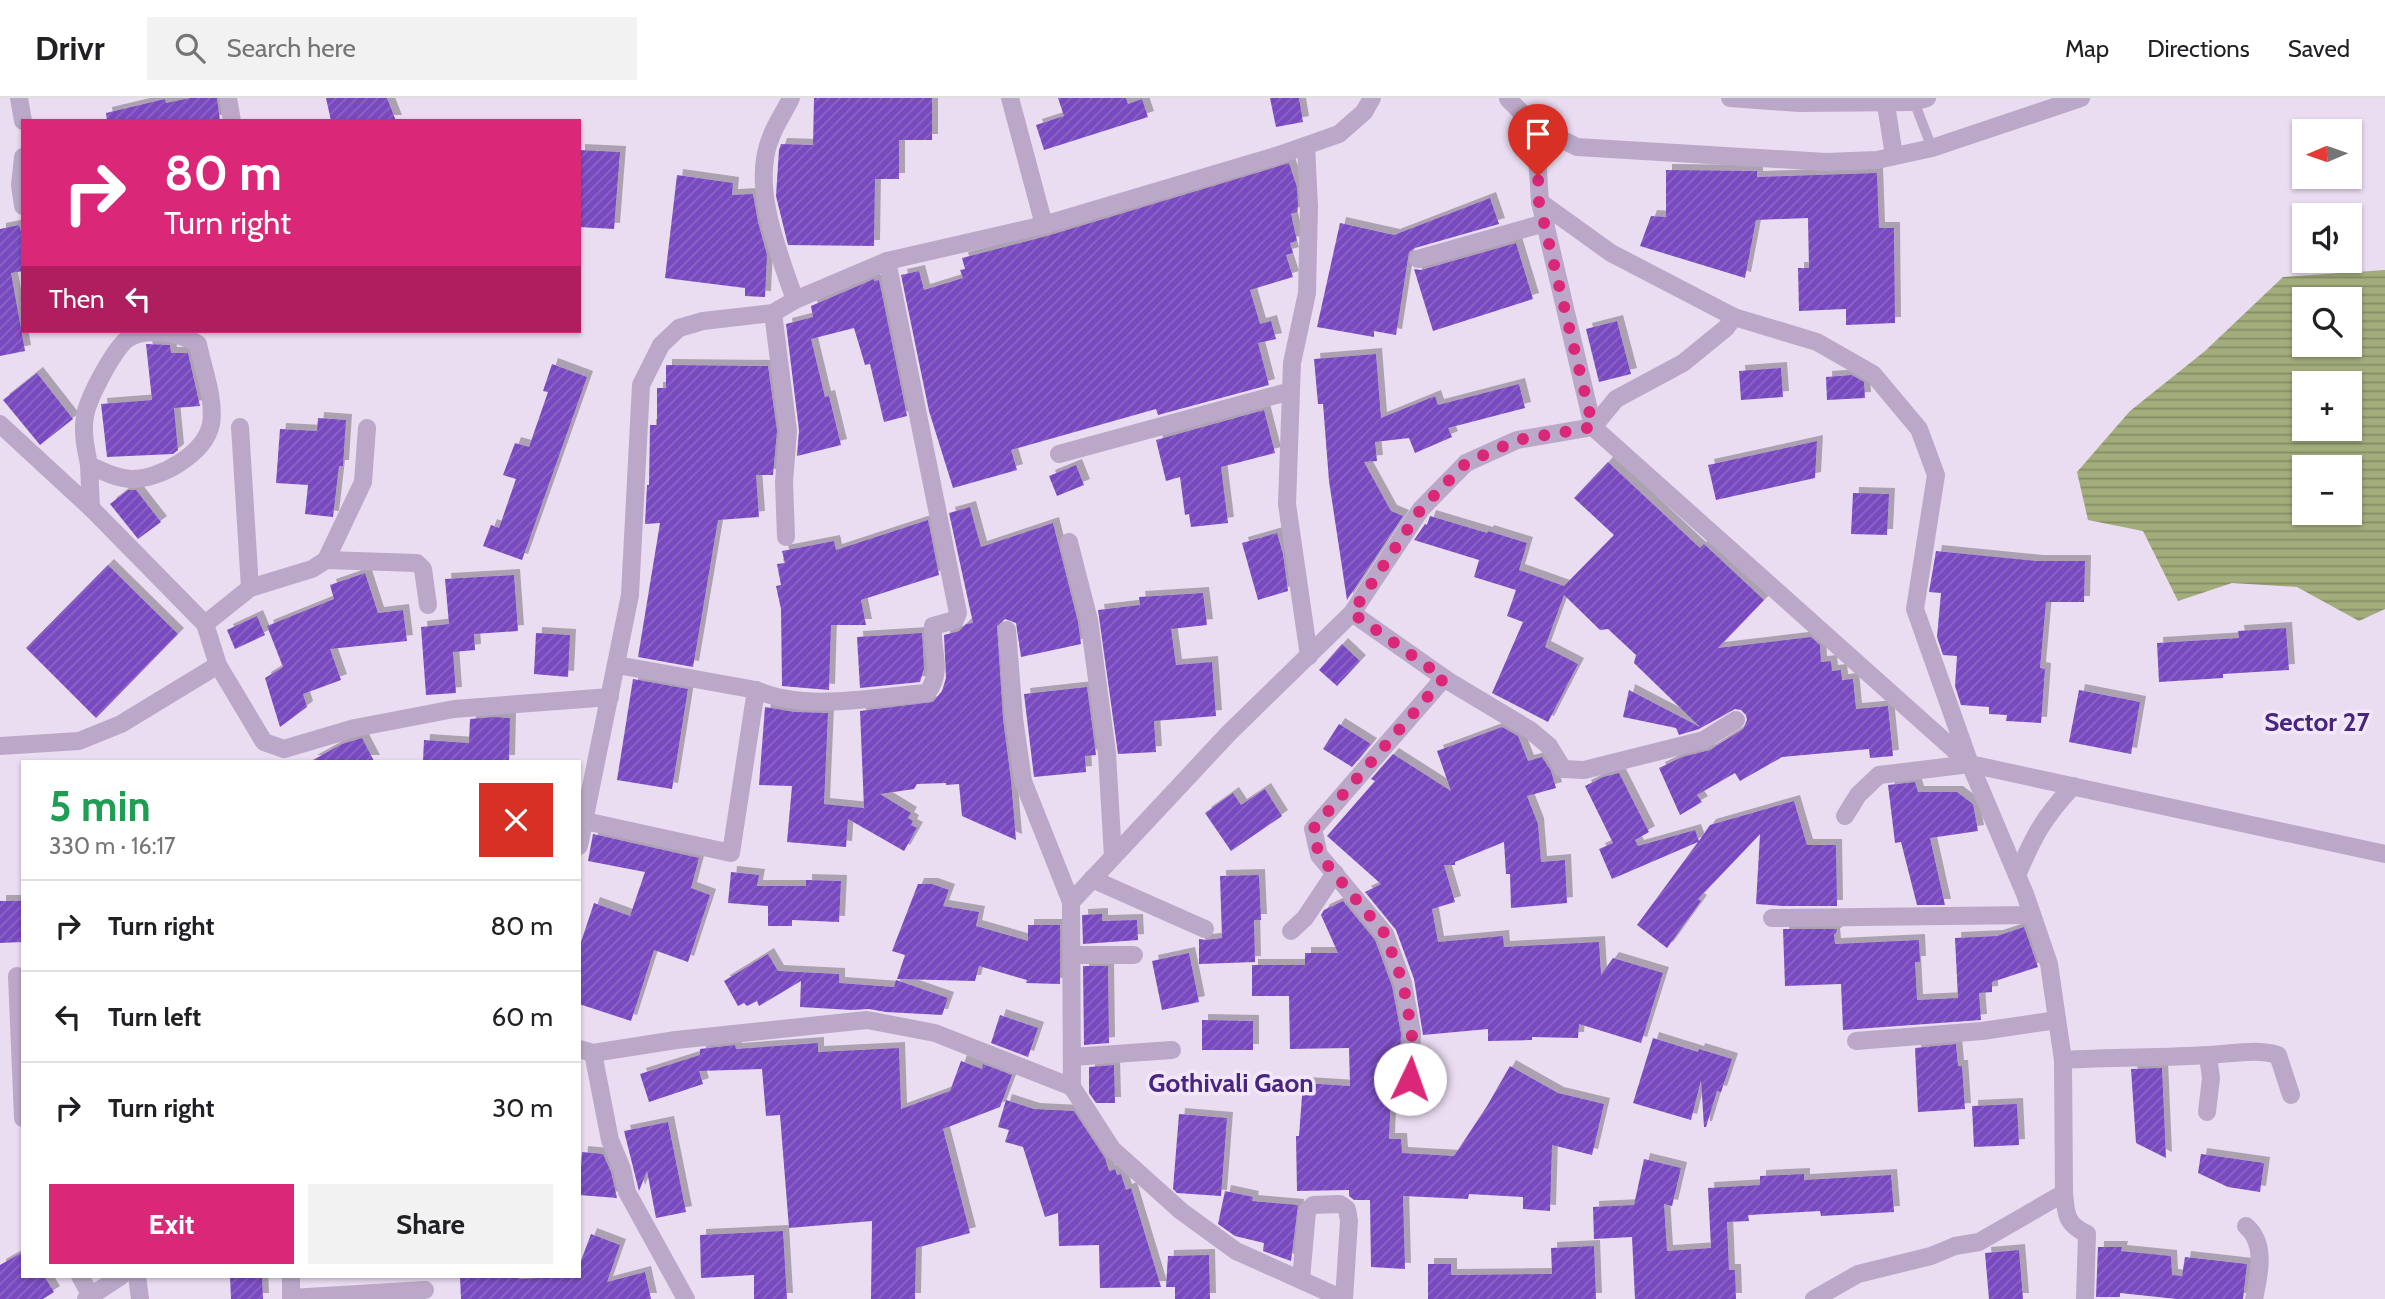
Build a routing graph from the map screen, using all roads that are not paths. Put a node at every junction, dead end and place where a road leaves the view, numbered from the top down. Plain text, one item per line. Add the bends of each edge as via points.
1 (19, 98) edge
2 (228, 98) edge
3 (791, 98) edge
4 (1010, 98) edge
5 (1372, 98) edge
6 (1508, 98) edge
7 (1730, 98) edge
8 (2081, 98) edge
9 (1918, 99) edge
10 (1885, 100) edge
11 (23, 119) edge
12 (232, 119) edge
13 (1535, 126) junction
14 (1306, 146) junction
15 (1932, 148) junction
16 (1894, 156) junction
17 (1539, 202) junction
18 (1545, 223) junction
19 (1044, 225) junction
20 (1418, 259) dead end
21 (887, 261) junction
22 (795, 300) junction
23 (774, 313) junction
24 (1734, 317) junction
25 (1291, 391) junction
26 (0, 424) edge
27 (240, 427) dead end
28 (1593, 427) junction
29 (367, 428) dead end
30 (1059, 454) dead end
31 (89, 465) junction
32 (91, 508) junction
33 (786, 537) dead end
34 (1069, 542) dead end
35 (326, 560) junction
36 (250, 588) junction
37 (428, 604) dead end
38 (1352, 613) junction
39 (205, 624) junction
40 (1007, 630) dead end
41 (1309, 656) junction
42 (617, 665) junction
43 (218, 666) junction
44 (1444, 678) junction
45 (757, 691) junction
46 (610, 697) junction
47 (1737, 720) dead end
48 (0, 746) edge
49 (288, 755) edge
50 (1970, 764) junction
51 (2073, 786) junction
52 (1845, 816) dead end
53 (585, 821) junction
54 (581, 838) edge
55 (2385, 854) edge
56 (1113, 857) junction
57 (1335, 873) junction
58 (2017, 875) junction
59 (1092, 879) junction
60 (1071, 901) junction
61 (2032, 915) junction
62 (1772, 918) dead end
63 (1205, 929) dead end
64 (1291, 931) dead end
65 (1134, 955) dead end
66 (1072, 956) junction
67 (13, 976) edge
68 (2057, 1020) junction
69 (1856, 1041) dead end
70 (1172, 1050) dead end
71 (586, 1051) edge
72 (2208, 1056) junction
73 (1072, 1057) junction
74 (2063, 1060) junction
75 (1072, 1087) junction
76 (21, 1090) edge
77 (2291, 1095) dead end
78 (1409, 1102) dead end
79 (2207, 1112) dead end
80 (2064, 1194) junction
81 (2246, 1226) dead end
82 (81, 1278) edge
83 (118, 1278) edge
84 (137, 1278) edge
85 (291, 1278) edge
86 (1301, 1280) junction
87 (425, 1290) dead end
88 (89, 1297) edge
89 (140, 1299) edge
90 (291, 1299) edge
91 (686, 1299) edge
92 (1343, 1299) edge
93 (1814, 1299) edge
94 (2086, 1299) edge
95 (2255, 1299) edge

1 - 11 street
2 - 12 street
3 - 22 street via 771,137 764,176 773,236
4 - 19 street
5 - 14 street via 1364,112 1339,134
6 - 13 street
7 - 10 street via 1799,103
8 - 15 street
9 - 10 street
9 - 15 lane
10 - 16 street
13 - 16 street via 1577,147 1826,162
13 - 17 street
14 - 19 street
14 - 25 street via 1307,293 1292,363
15 - 16 street
17 - 18 street
17 - 24 street via 1611,253
18 - 20 street
18 - 28 street
19 - 21 street
21 - 22 street
21 - 45 street via 958,617 933,626 937,672 927,693 802,703
22 - 23 street
23 - 33 street via 788,431
23 - 42 street via 679,328 661,345 641,385 630,595
24 - 28 street via 1683,363 1616,399
24 - 50 street via 1817,342 1873,374 1919,429 1937,475 1914,609
25 - 30 street
25 - 41 street via 1287,504
26 - 32 street
27 - 36 street
28 - 38 street via 1517,440 1466,463 1421,509
28 - 50 street
29 - 35 street via 363,482
31 - 31 street via 128,479 145,478 189,457 204,442 212,408 198,344 176,333 138,334 126,341 91,393 84,431
31 - 32 street
32 - 39 street
34 - 56 street via 1089,620 1107,753
35 - 36 street via 312,569
35 - 37 street via 417,563 423,569
36 - 39 street
38 - 41 street
38 - 44 street
39 - 43 street
40 - 60 street via 1023,781
41 - 56 street via 1229,733
42 - 45 street
42 - 46 street
43 - 48 street via 121,724 79,741
43 - 49 street via 264,742
44 - 47 street via 1530,730 1549,746 1563,769 1584,770 1704,740
44 - 57 street via 1313,829 1319,855
45 - 53 street via 731,853
46 - 49 street via 454,709 355,728
46 - 53 street
50 - 51 street
50 - 52 street via 1879,775
50 - 58 street
51 - 55 street
51 - 58 street via 2037,830
53 - 54 street
56 - 59 street
57 - 64 street
57 - 78 street via 1385,934 1403,983 1412,1033
58 - 61 street
59 - 60 street
59 - 63 street
60 - 66 street
61 - 62 street
61 - 68 street via 2049,964
65 - 66 street
66 - 73 street
67 - 76 street
68 - 69 street
68 - 74 street
70 - 73 street
71 - 75 street via 867,1020 935,1033
71 - 91 street via 627,1192
72 - 74 street
72 - 77 street via 2266,1051 2278,1055
72 - 79 street
73 - 75 street
74 - 80 street
75 - 86 street via 1112,1149 1181,1212 1237,1251
80 - 93 street via 1979,1242 1857,1274
80 - 94 street via 2073,1227 2087,1234
81 - 95 street via 2259,1247
82 - 88 street
83 - 88 street
84 - 89 street
85 - 90 street
86 - 92 street
86 - 92 street via 1307,1211 1313,1205 1340,1204 1347,1209 1350,1237
87 - 90 street

